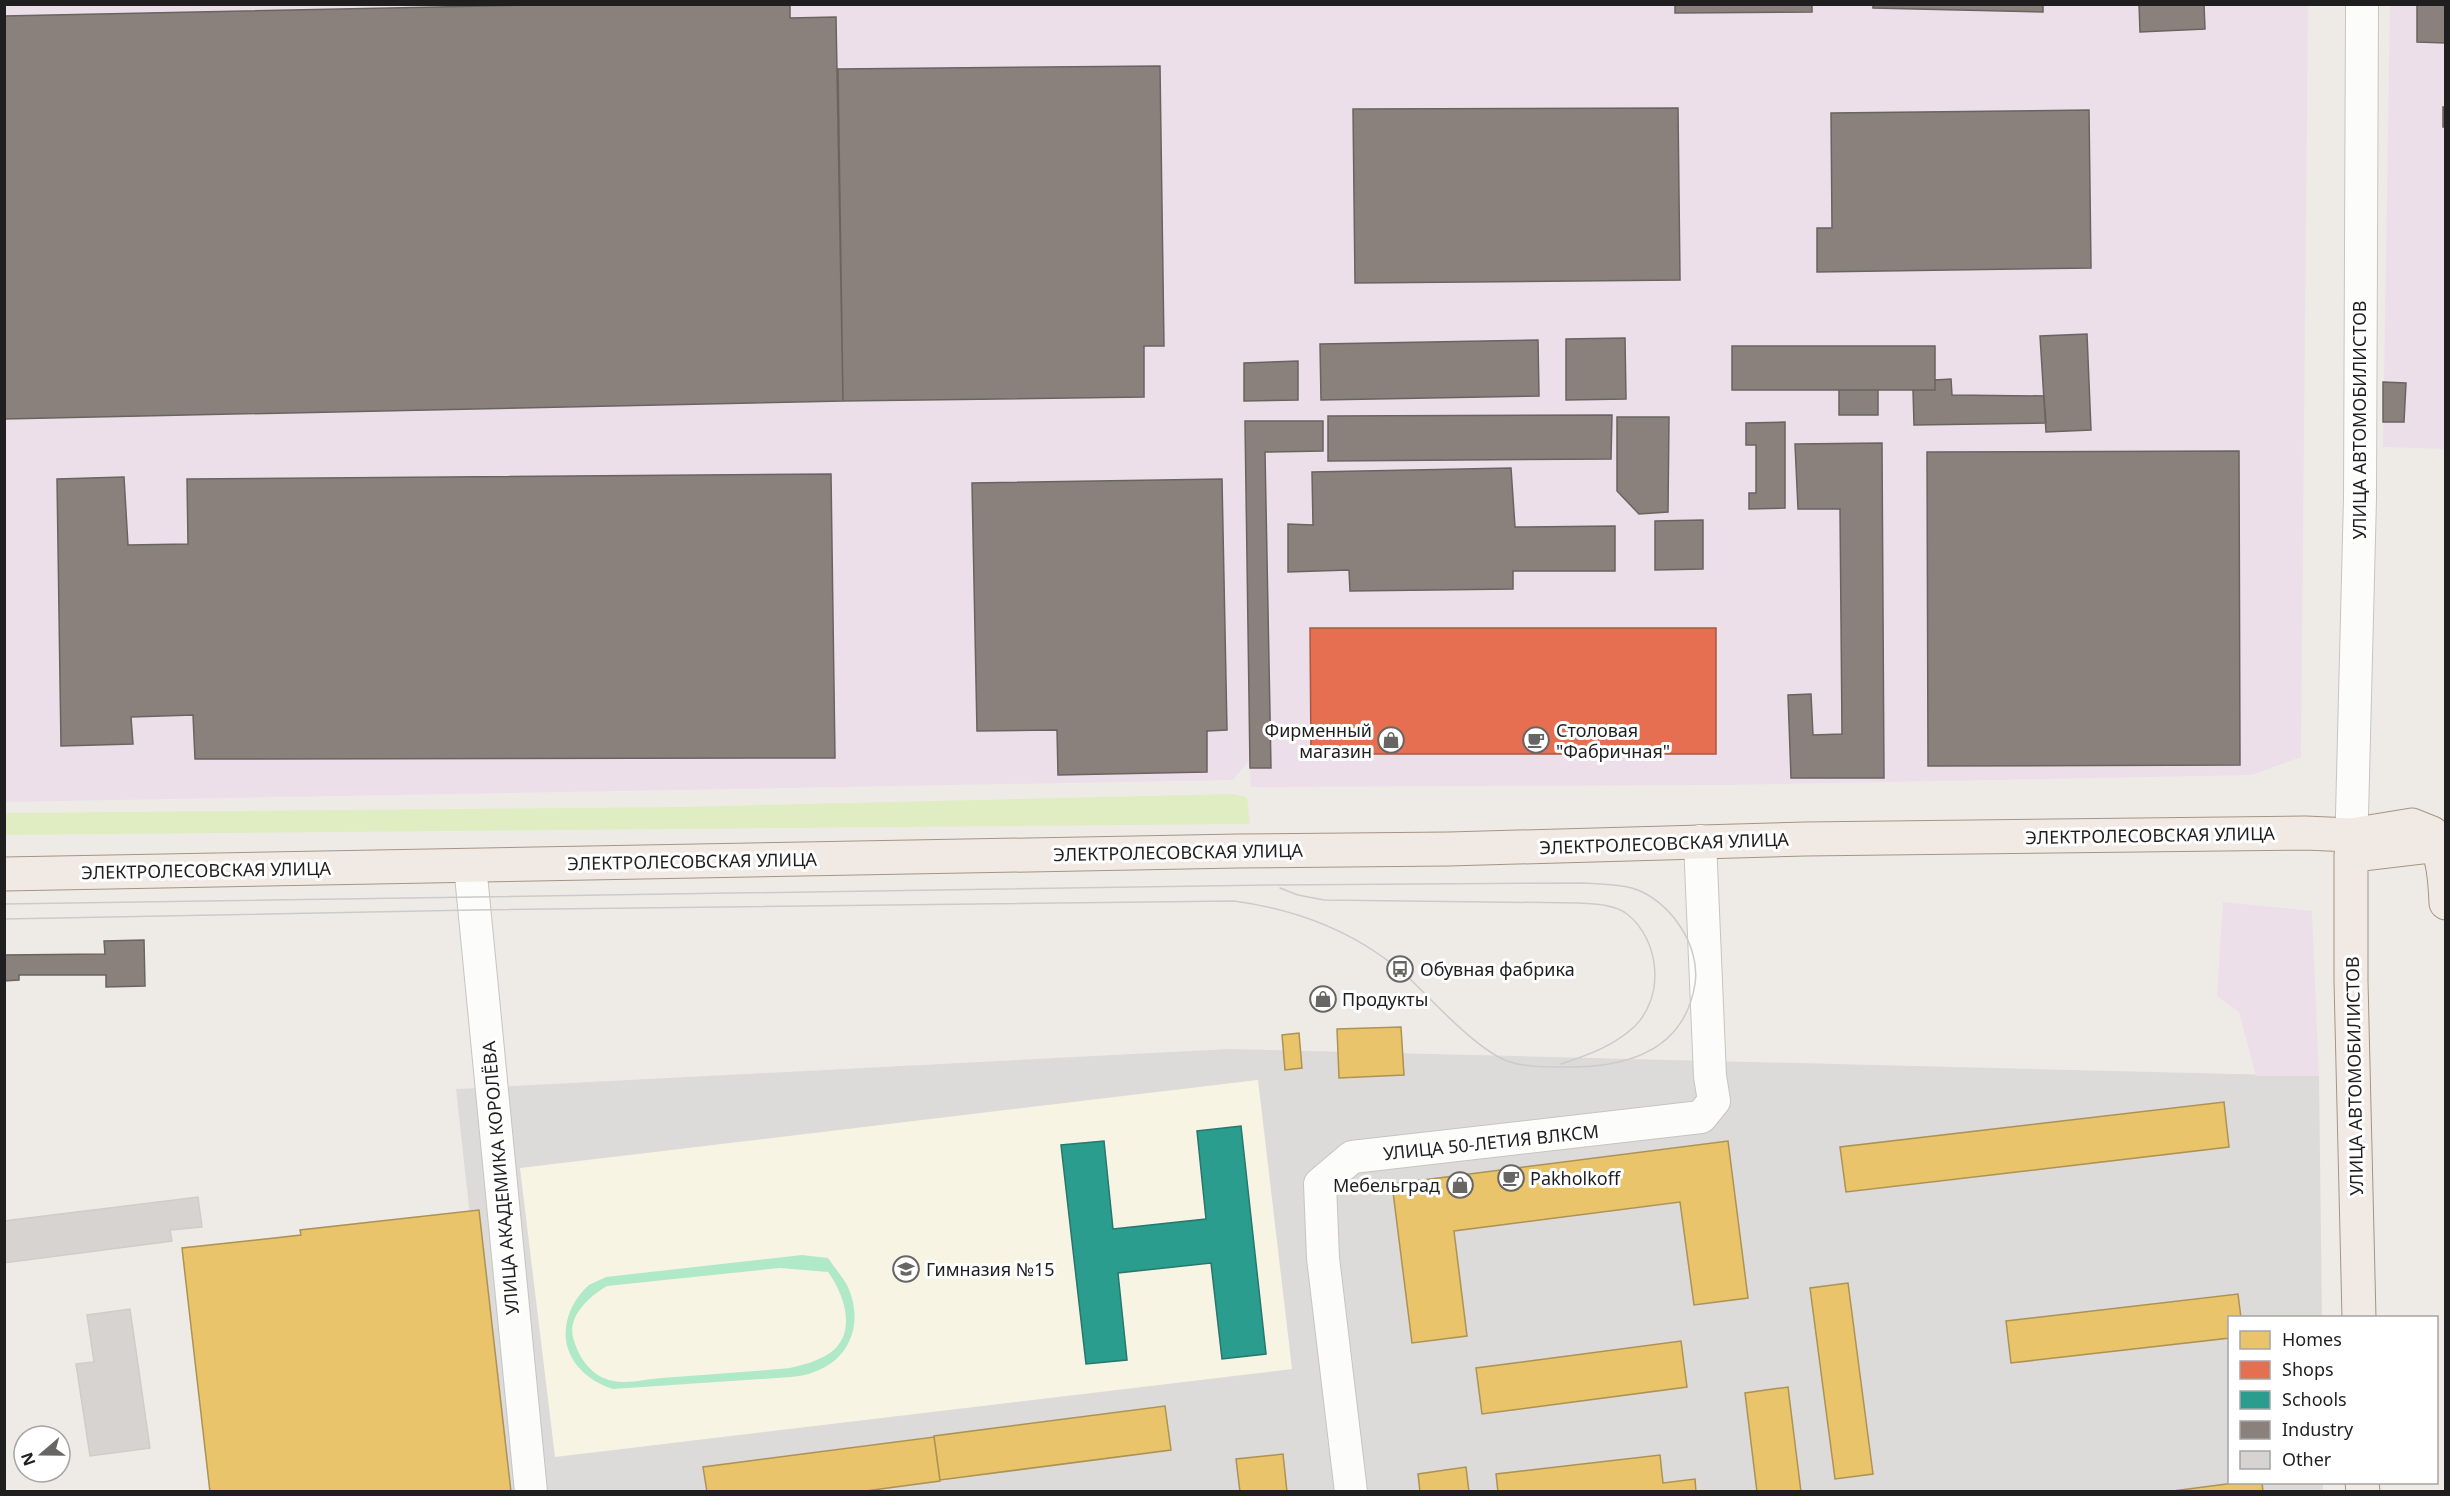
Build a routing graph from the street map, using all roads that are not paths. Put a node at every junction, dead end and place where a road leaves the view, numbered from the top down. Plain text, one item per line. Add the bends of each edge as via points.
1 (2362, 4) edge
2 (2445, 809) edge
3 (2412, 825) junction
4 (1700, 841) junction
5 (2442, 843) edge
6 (2351, 845) junction
7 (470, 865) junction
8 (4, 873) edge
9 (2445, 903) edge
10 (2359, 1316) edge
11 (531, 1491) edge
12 (1351, 1491) edge

1 - 6 street, УЛИЦА АВТОМОБИЛИСТОВ via 2360,498
2 - 3 main road
3 - 5 main road via 2432,832
3 - 6 main road
4 - 6 main road, ЭЛЕКТРОЛЕСОВСКАЯ УЛИЦА via 2256,834 2303,848
4 - 7 main road, ЭЛЕКТРОЛЕСОВСКАЯ УЛИЦА via 1449,849
4 - 12 street, УЛИЦА 50-ЛЕТИЯ ВЛКСМ via 1714,1101 1701,1117 1352,1157 1320,1184 1323,1258
5 - 6 main road
5 - 9 main road
6 - 10 main road, УЛИЦА АВТОМОБИЛИСТОВ
7 - 8 main road, ЭЛЕКТРОЛЕСОВСКАЯ УЛИЦА
7 - 11 street, УЛИЦА АКАДЕМИКА КОРОЛЁВА

